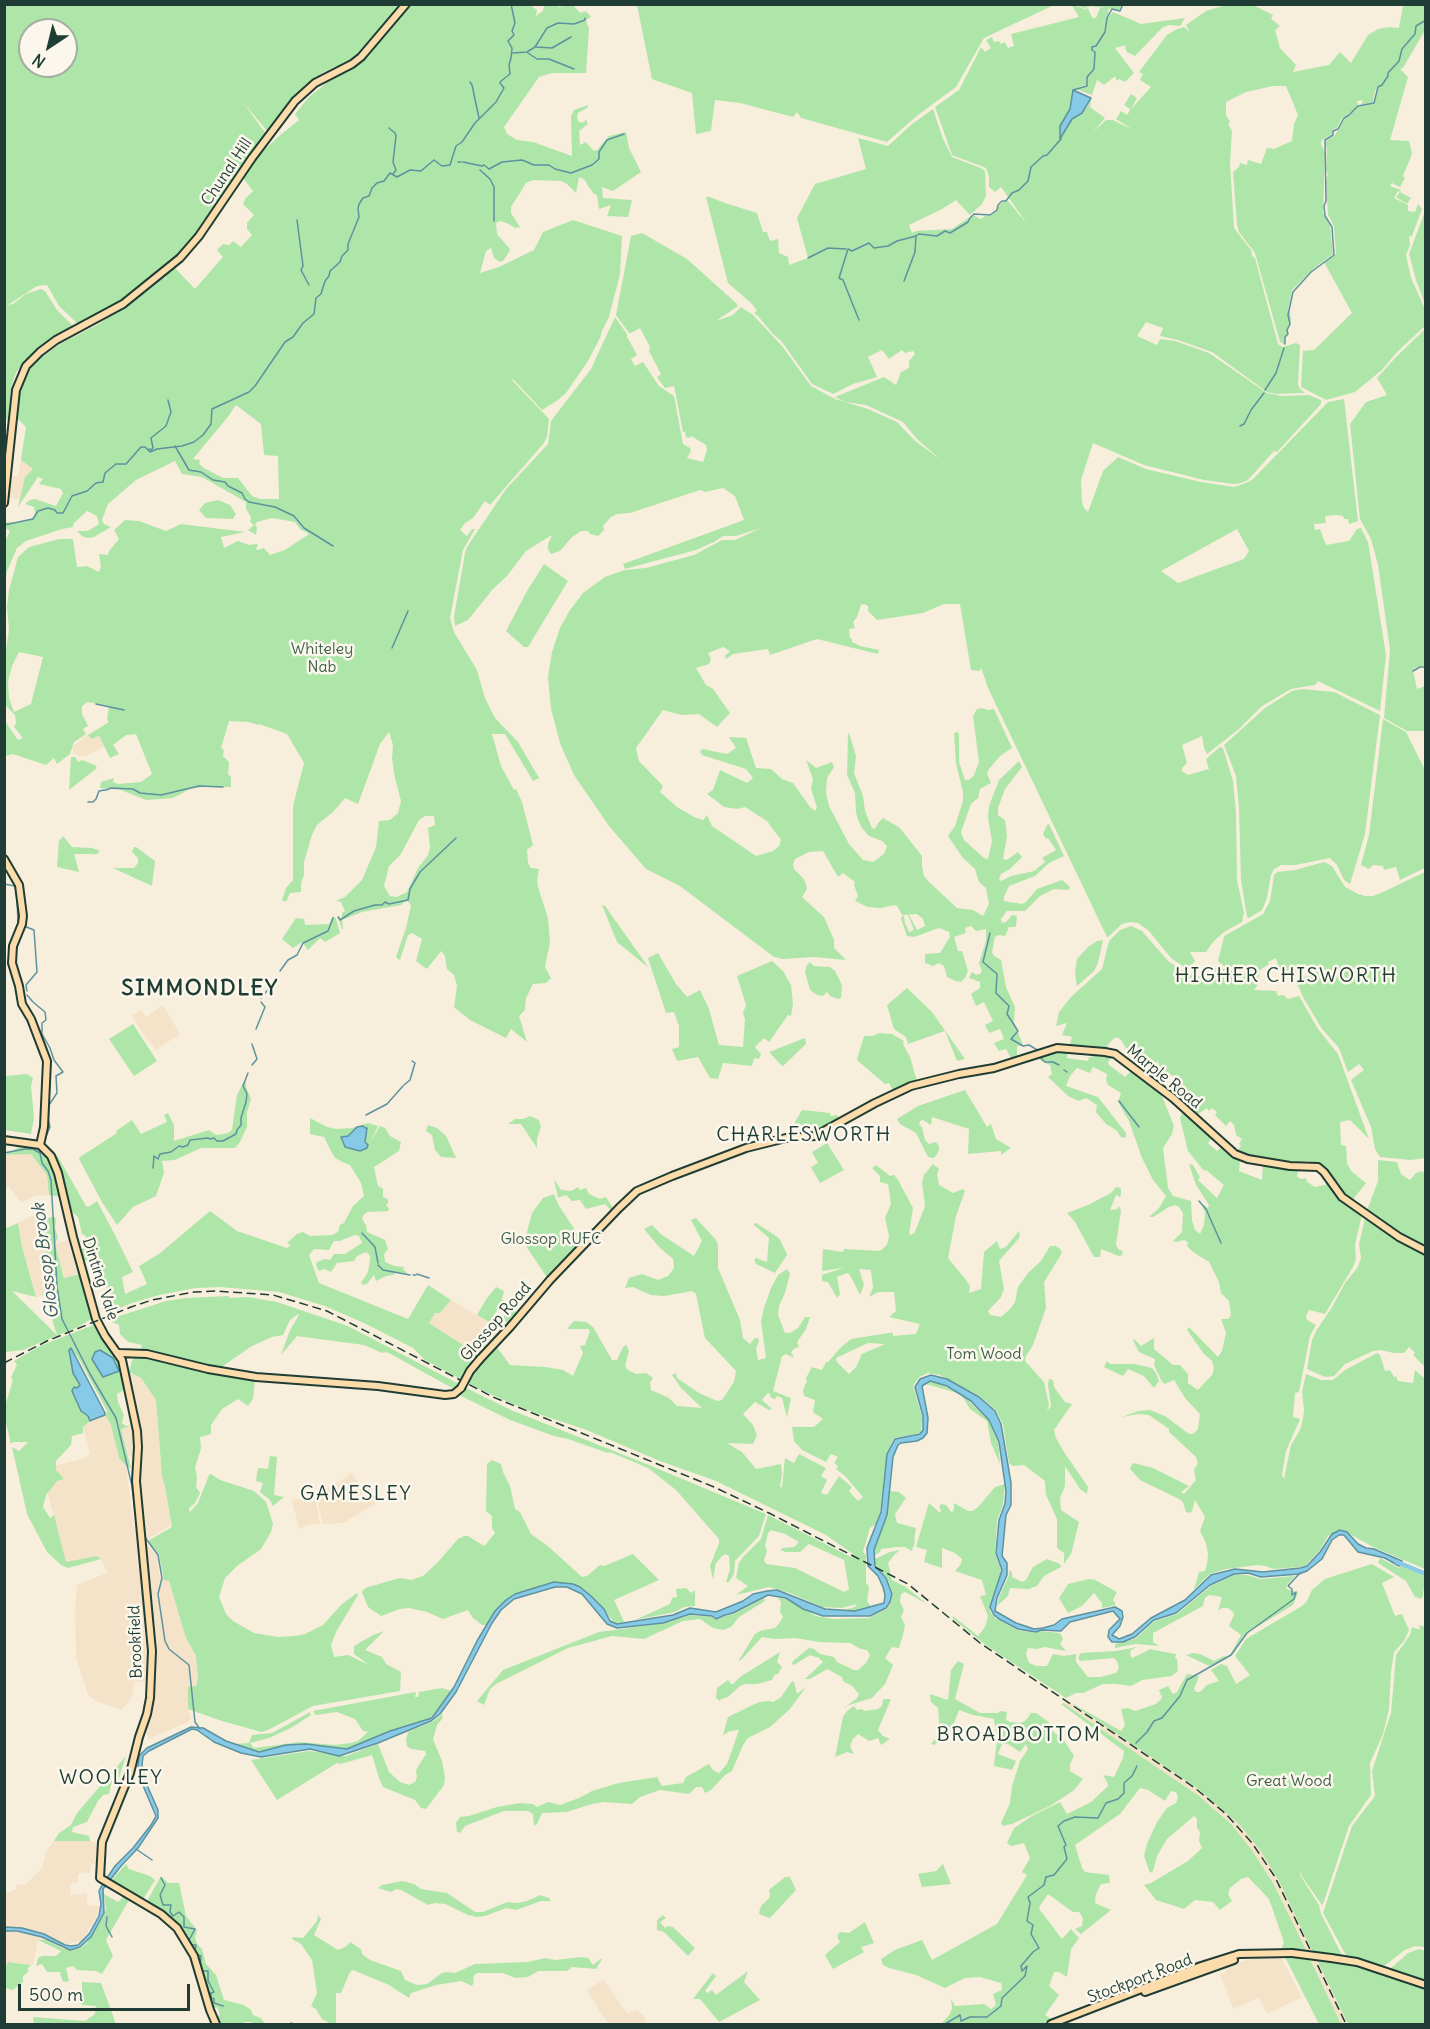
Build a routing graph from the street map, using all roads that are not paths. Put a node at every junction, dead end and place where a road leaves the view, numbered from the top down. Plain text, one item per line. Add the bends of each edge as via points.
1 (406, 4) edge
2 (4, 503) edge
3 (4, 859) edge
4 (786, 1138) joint
5 (4, 1140) edge
6 (40, 1145) junction
7 (1425, 1251) edge
8 (119, 1353) junction
9 (140, 1531) joint
10 (1240, 1956) junction
11 (1201, 1968) junction
12 (1425, 1985) edge
13 (1079, 2015) junction
14 (1060, 2023) edge
15 (216, 2025) edge
16 (1051, 2025) edge

1 - 2 main road, Chunal Hill via 357,61 315,83 295,101 200,236 180,258 123,304 56,340 26,366 18,381
3 - 6 main road via 19,885 22,911 12,963 22,1004 47,1061
4 - 7 main road, Marple Road via 815,1136 919,1083 994,1068 1059,1048 1105,1052 1115,1054 1173,1098 1235,1154 1290,1166 1318,1167 1340,1195 1364,1214
4 - 8 main road, Glossop Road, bridge via 729,1154 633,1194 480,1359 458,1392 430,1394 256,1377 147,1354
5 - 6 main road
6 - 8 main road, Dinting Vale via 51,1156 62,1183 96,1319
8 - 9 main road, Dinting Vale via 137,1431
9 - 15 main road, Brookfield via 152,1661 149,1706 130,1773 102,1842 101,1878 177,1928 194,1956
10 - 11 main road, Stockport Road
10 - 11 main road, Stockport Road
10 - 12 main road, Stockport Road, bridge via 1292,1953 1331,1958 1363,1964
11 - 13 main road, Stockport Road
11 - 13 main road, Stockport Road
13 - 14 main road, Stockport Road
14 - 16 main road, Stockport Road

